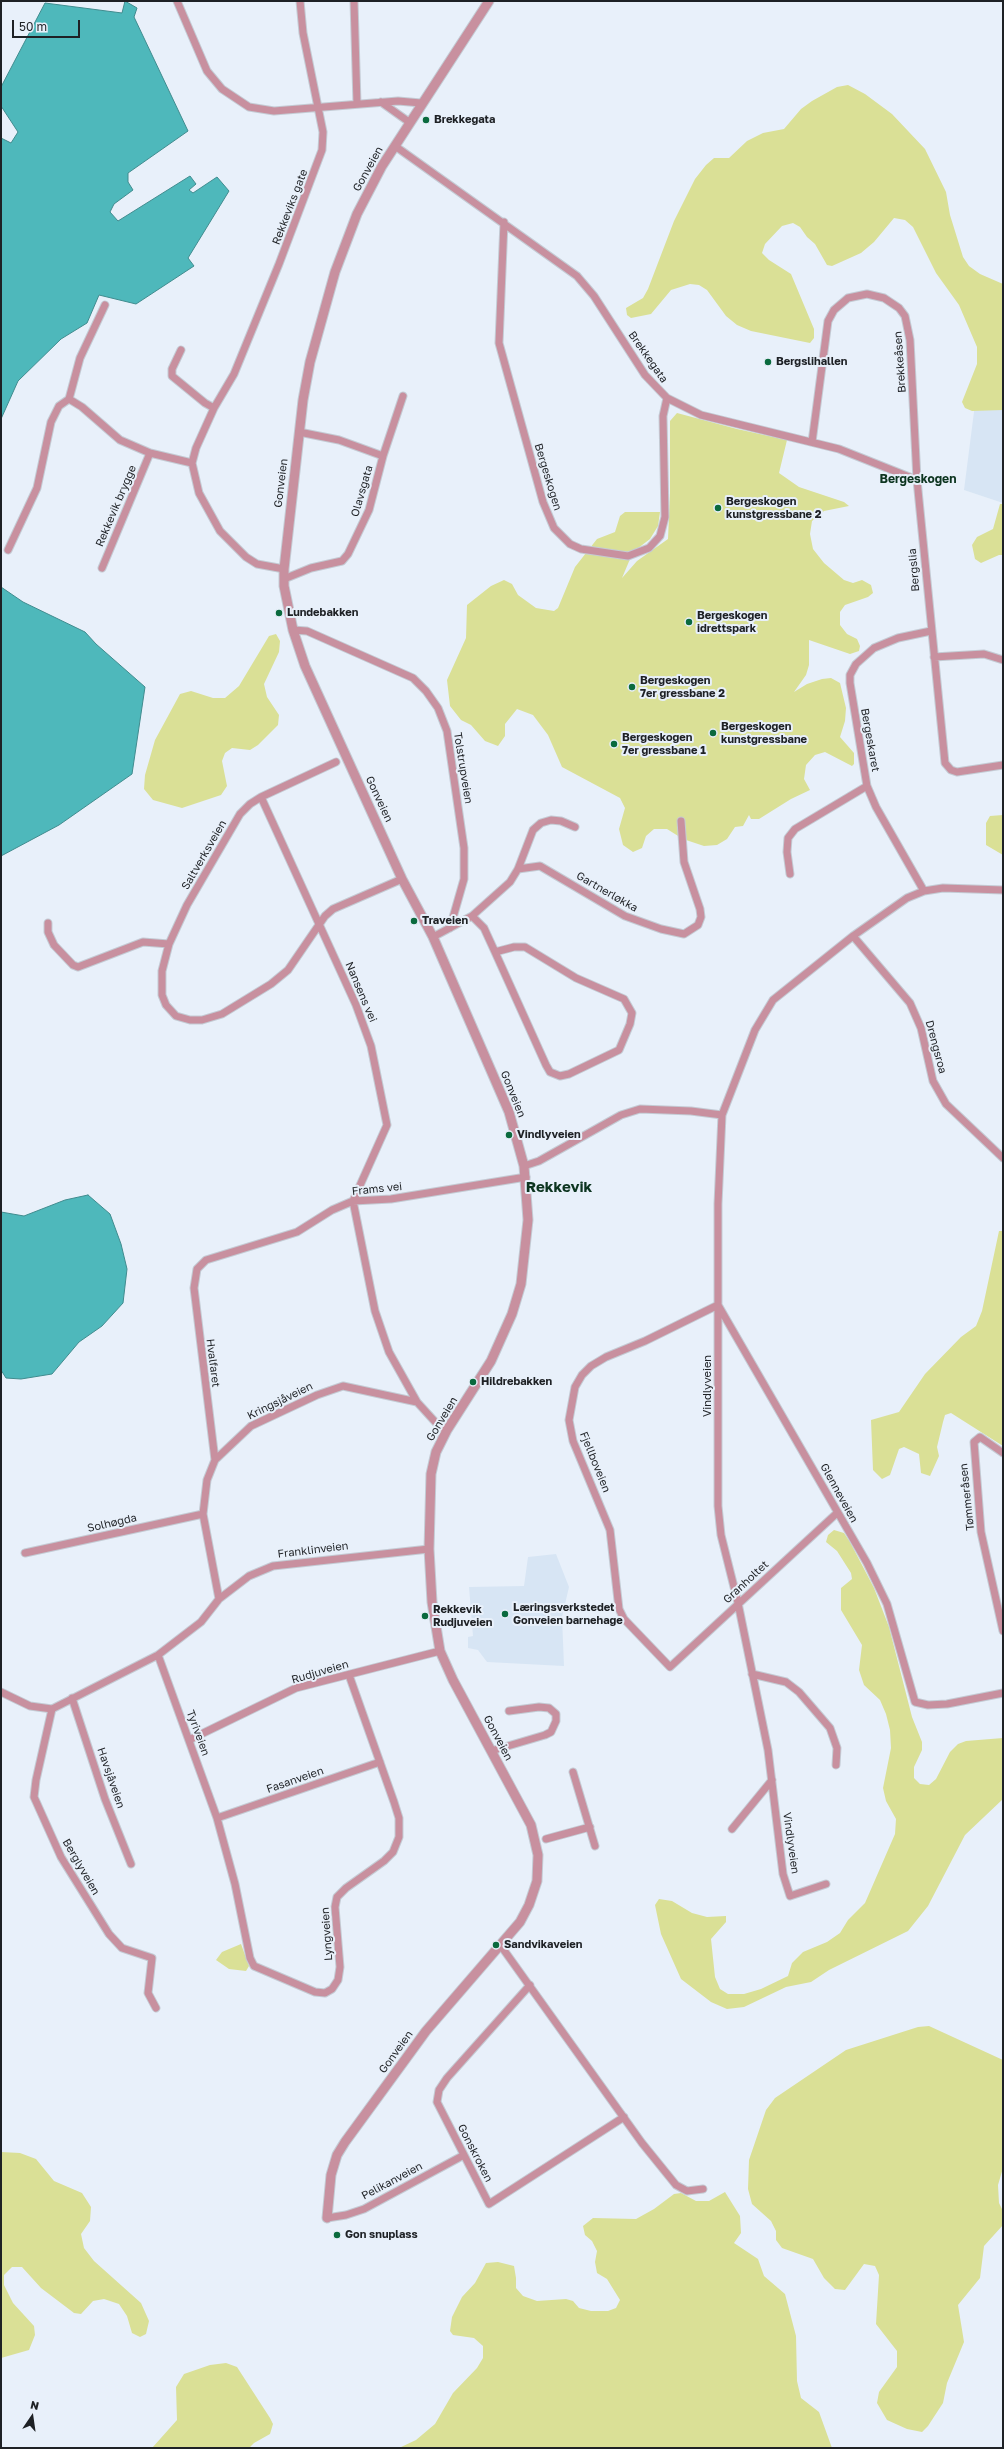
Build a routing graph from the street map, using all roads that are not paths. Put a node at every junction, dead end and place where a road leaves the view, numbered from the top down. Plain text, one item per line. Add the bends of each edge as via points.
1 (177, 1) edge
2 (300, 1) edge
3 (354, 1) edge
4 (489, 1) edge
5 (380, 102) junction
6 (421, 103) junction
7 (357, 104) junction
8 (319, 107) junction
9 (409, 122) junction
10 (394, 146) junction
11 (504, 222) junction
12 (105, 305) dead end
13 (181, 350) dead end
14 (403, 396) dead end
15 (667, 398) junction
16 (69, 399) junction
17 (214, 408) junction
18 (299, 432) junction
19 (812, 442) junction
20 (150, 453) junction
21 (383, 456) junction
22 (192, 463) junction
23 (917, 480) junction
24 (8, 550) dead end
25 (102, 568) dead end
26 (284, 569) junction
27 (284, 579) junction
28 (292, 630) junction
29 (931, 631) junction
30 (934, 657) junction
31 (1003, 660) edge
32 (336, 762) dead end
33 (1003, 765) edge
34 (868, 786) junction
35 (262, 797) junction
36 (681, 822) dead end
37 (575, 827) dead end
38 (518, 868) junction
39 (790, 874) dead end
40 (402, 879) junction
41 (1003, 890) edge
42 (924, 891) junction
43 (472, 916) junction
44 (48, 923) dead end
45 (319, 925) junction
46 (450, 928) junction
47 (853, 936) junction
48 (433, 937) junction
49 (169, 944) junction
50 (495, 952) junction
51 (722, 1115) junction
52 (1003, 1158) edge
53 (524, 1166) junction
54 (526, 1177) junction
55 (353, 1201) junction
56 (197, 1269) joint
57 (718, 1305) junction
58 (417, 1402) junction
59 (447, 1430) junction
60 (1003, 1453) edge
61 (215, 1460) junction
62 (837, 1513) junction
63 (204, 1514) junction
64 (429, 1549) junction
65 (25, 1553) dead end
66 (219, 1599) junction
67 (738, 1603) junction
68 (1003, 1631) edge
69 (440, 1651) junction
70 (158, 1655) junction
71 (670, 1667) joint
72 (752, 1674) junction
73 (349, 1675) junction
74 (1, 1692) edge
75 (1003, 1693) edge
76 (72, 1698) junction
77 (52, 1708) junction
78 (509, 1712) dead end
79 (189, 1740) junction
80 (491, 1751) junction
81 (380, 1762) junction
82 (836, 1765) dead end
83 (573, 1772) dead end
84 (772, 1780) junction
85 (218, 1818) junction
86 (590, 1827) junction
87 (732, 1829) dead end
88 (546, 1839) dead end
89 (595, 1846) dead end
90 (131, 1864) dead end
91 (826, 1884) dead end
92 (501, 1946) junction
93 (530, 1985) junction
94 (156, 2008) dead end
95 (624, 2117) junction
96 (464, 2155) junction
97 (703, 2189) dead end
98 (328, 2218) joint

1 - 8 street via 207,71 222,89 249,107 266,111
2 - 8 street, Rekkeviks gate via 303,33
3 - 7 street
4 - 6 street, Gonveien
5 - 6 street
5 - 7 street
5 - 9 street
6 - 9 street, Gonveien
7 - 8 street
8 - 17 street, Rekkeviks gate via 323,132 320,160 234,374
9 - 10 street, Gonveien
10 - 11 street, Brekkegata
10 - 18 street, Gonveien via 357,214 335,272 310,362
11 - 15 street, Brekkegata via 577,276 594,296 645,375
11 - 15 street, Bergeskogen via 499,343 501,354 543,502 554,528 570,544 592,551 628,556 649,548 660,536 666,517 663,416
12 - 16 street via 80,358
13 - 17 street via 172,376
14 - 21 street, Olavsgata
15 - 19 street, Brekkegata via 701,415
16 - 20 street via 120,440
16 - 24 street via 59,406 51,422 37,488
17 - 22 street, Rekkeviks gate
18 - 21 street, Olavsgata via 339,440
18 - 26 street, Gonveien
19 - 23 street, Brekkegata via 861,457
19 - 23 street, Brekkeåsen via 828,321 834,310 848,298 868,294 884,298 899,308 908,325
20 - 22 street
20 - 25 street, Rekkevik brygge
21 - 27 street, Olavsgata via 364,523 348,554 342,561 311,568
22 - 26 street via 199,493 220,531 246,557 257,564
23 - 29 street, Bergslia
26 - 27 street, Gonveien
27 - 28 street, Gonveien
28 - 40 street, Gonveien via 305,666
28 - 46 street, Tolstrupveien via 307,631 413,678 438,708 447,730 464,848 464,879
29 - 30 street, Bergslia
29 - 34 street, Bergeskaret via 885,643 863,657 853,669 850,693
30 - 31 street via 984,654
30 - 33 street, Bergslia via 947,767 957,772
32 - 35 street, Saltverksveien
34 - 39 street via 795,829 788,838
34 - 42 street, Bergeskaret via 876,807
35 - 45 street, Nansens vei
35 - 49 street, Saltverksveien via 240,814 187,905
36 - 38 street, Gartnerløkka via 684,862 701,917 698,926 684,934 661,930 625,916 540,866
37 - 38 street via 561,821 541,823 533,830
38 - 43 street via 510,882
40 - 45 street via 333,909
40 - 48 street, Gonveien
41 - 42 street via 966,887
42 - 47 street via 907,898
43 - 46 street
43 - 50 street via 484,928
44 - 49 street via 48,932 54,945 73,965 78,966 143,942
45 - 49 street, Saltverksveien via 288,970 271,984 222,1014 202,1020 176,1016 162,995 162,971
45 - 55 street, Nansens vei via 356,1005 368,1039 387,1124
46 - 48 street
47 - 51 street via 772,1000 755,1030
47 - 52 street, Drengsroa via 910,1003 921,1028 933,1081 946,1104
48 - 53 street, Gonveien via 509,1112
50 - 50 street via 550,1072 560,1076 569,1074 619,1050 632,1013 624,999 576,978 525,947
51 - 53 street via 640,1109 621,1115 539,1161
51 - 57 street, Vindlyveien via 718,1204
53 - 54 street, Gonveien
54 - 55 street, Frams vei via 391,1199
54 - 59 street, Gonveien via 526,1249 512,1314 483,1376
55 - 56 street, Frams vei via 332,1210 297,1232 206,1260
55 - 58 street via 375,1311 389,1352
56 - 61 street, Hvalfaret via 194,1288 196,1310
57 - 62 street, Glenneveien
57 - 67 street, Vindlyveien via 718,1506 721,1535
57 - 71 street, Fjellboveien via 706,1313 591,1366 575,1387 569,1420 573,1441 610,1530 619,1608 624,1619
58 - 59 street via 438,1425
58 - 61 street, Kringsjåveien via 343,1386 317,1395 250,1426
59 - 64 street, Gonveien via 436,1452 430,1474
60 - 68 street, Tømmeråsen via 980,1437 974,1442 981,1532
61 - 63 street, Kringsjåveien via 207,1480
62 - 67 street, Granholtet
62 - 75 street, Glenneveien via 868,1563 887,1604 915,1702 928,1706
63 - 65 street, Solhøgda
63 - 66 street, Kringsjåveien
64 - 66 street, Franklinveien via 273,1566 249,1576
64 - 69 street, Gonveien via 432,1602
66 - 70 street, Franklinveien via 201,1622
67 - 71 street, Granholtet
67 - 72 street, Vindlyveien
69 - 73 street, Rudjuveien
69 - 80 street, Gonveien
70 - 76 street, Franklinveien
70 - 79 street, Tyriveien
72 - 82 street via 786,1682 800,1692 830,1728 837,1748
72 - 84 street, Vindlyveien
73 - 79 street, Rudjuveien via 296,1688
73 - 81 street, Lyngveien
74 - 77 street via 30,1706
76 - 77 street, Franklinveien
76 - 90 street, Havsjåveien via 105,1799
77 - 94 street, Berglyveien via 34,1797 61,1857 109,1934 122,1948 152,1958 148,1993
78 - 80 street via 549,1708 556,1714 556,1721 551,1732 545,1735
79 - 85 street, Tyriveien
80 - 92 street, Gonveien via 531,1824 538,1855 537,1881 529,1905 520,1922
81 - 85 street, Fasanveien
81 - 85 street, Lyngveien via 399,1818 399,1837 393,1852 384,1861 337,1897 335,1907 340,1967 338,1980 332,1989 325,1993 315,1992 254,1966 247,1951 235,1884
83 - 86 street
84 - 87 street
84 - 91 street, Vindlyveien via 783,1874 790,1896
86 - 88 street
86 - 89 street
92 - 93 street
92 - 98 street, Gonveien via 426,2031 345,2142 331,2175
93 - 95 street
93 - 96 street, Gonskroken via 439,2090 437,2102
95 - 96 street, Gonskroken via 489,2204
95 - 97 street via 676,2184 687,2190
96 - 98 street, Pelikanveien via 364,2209

